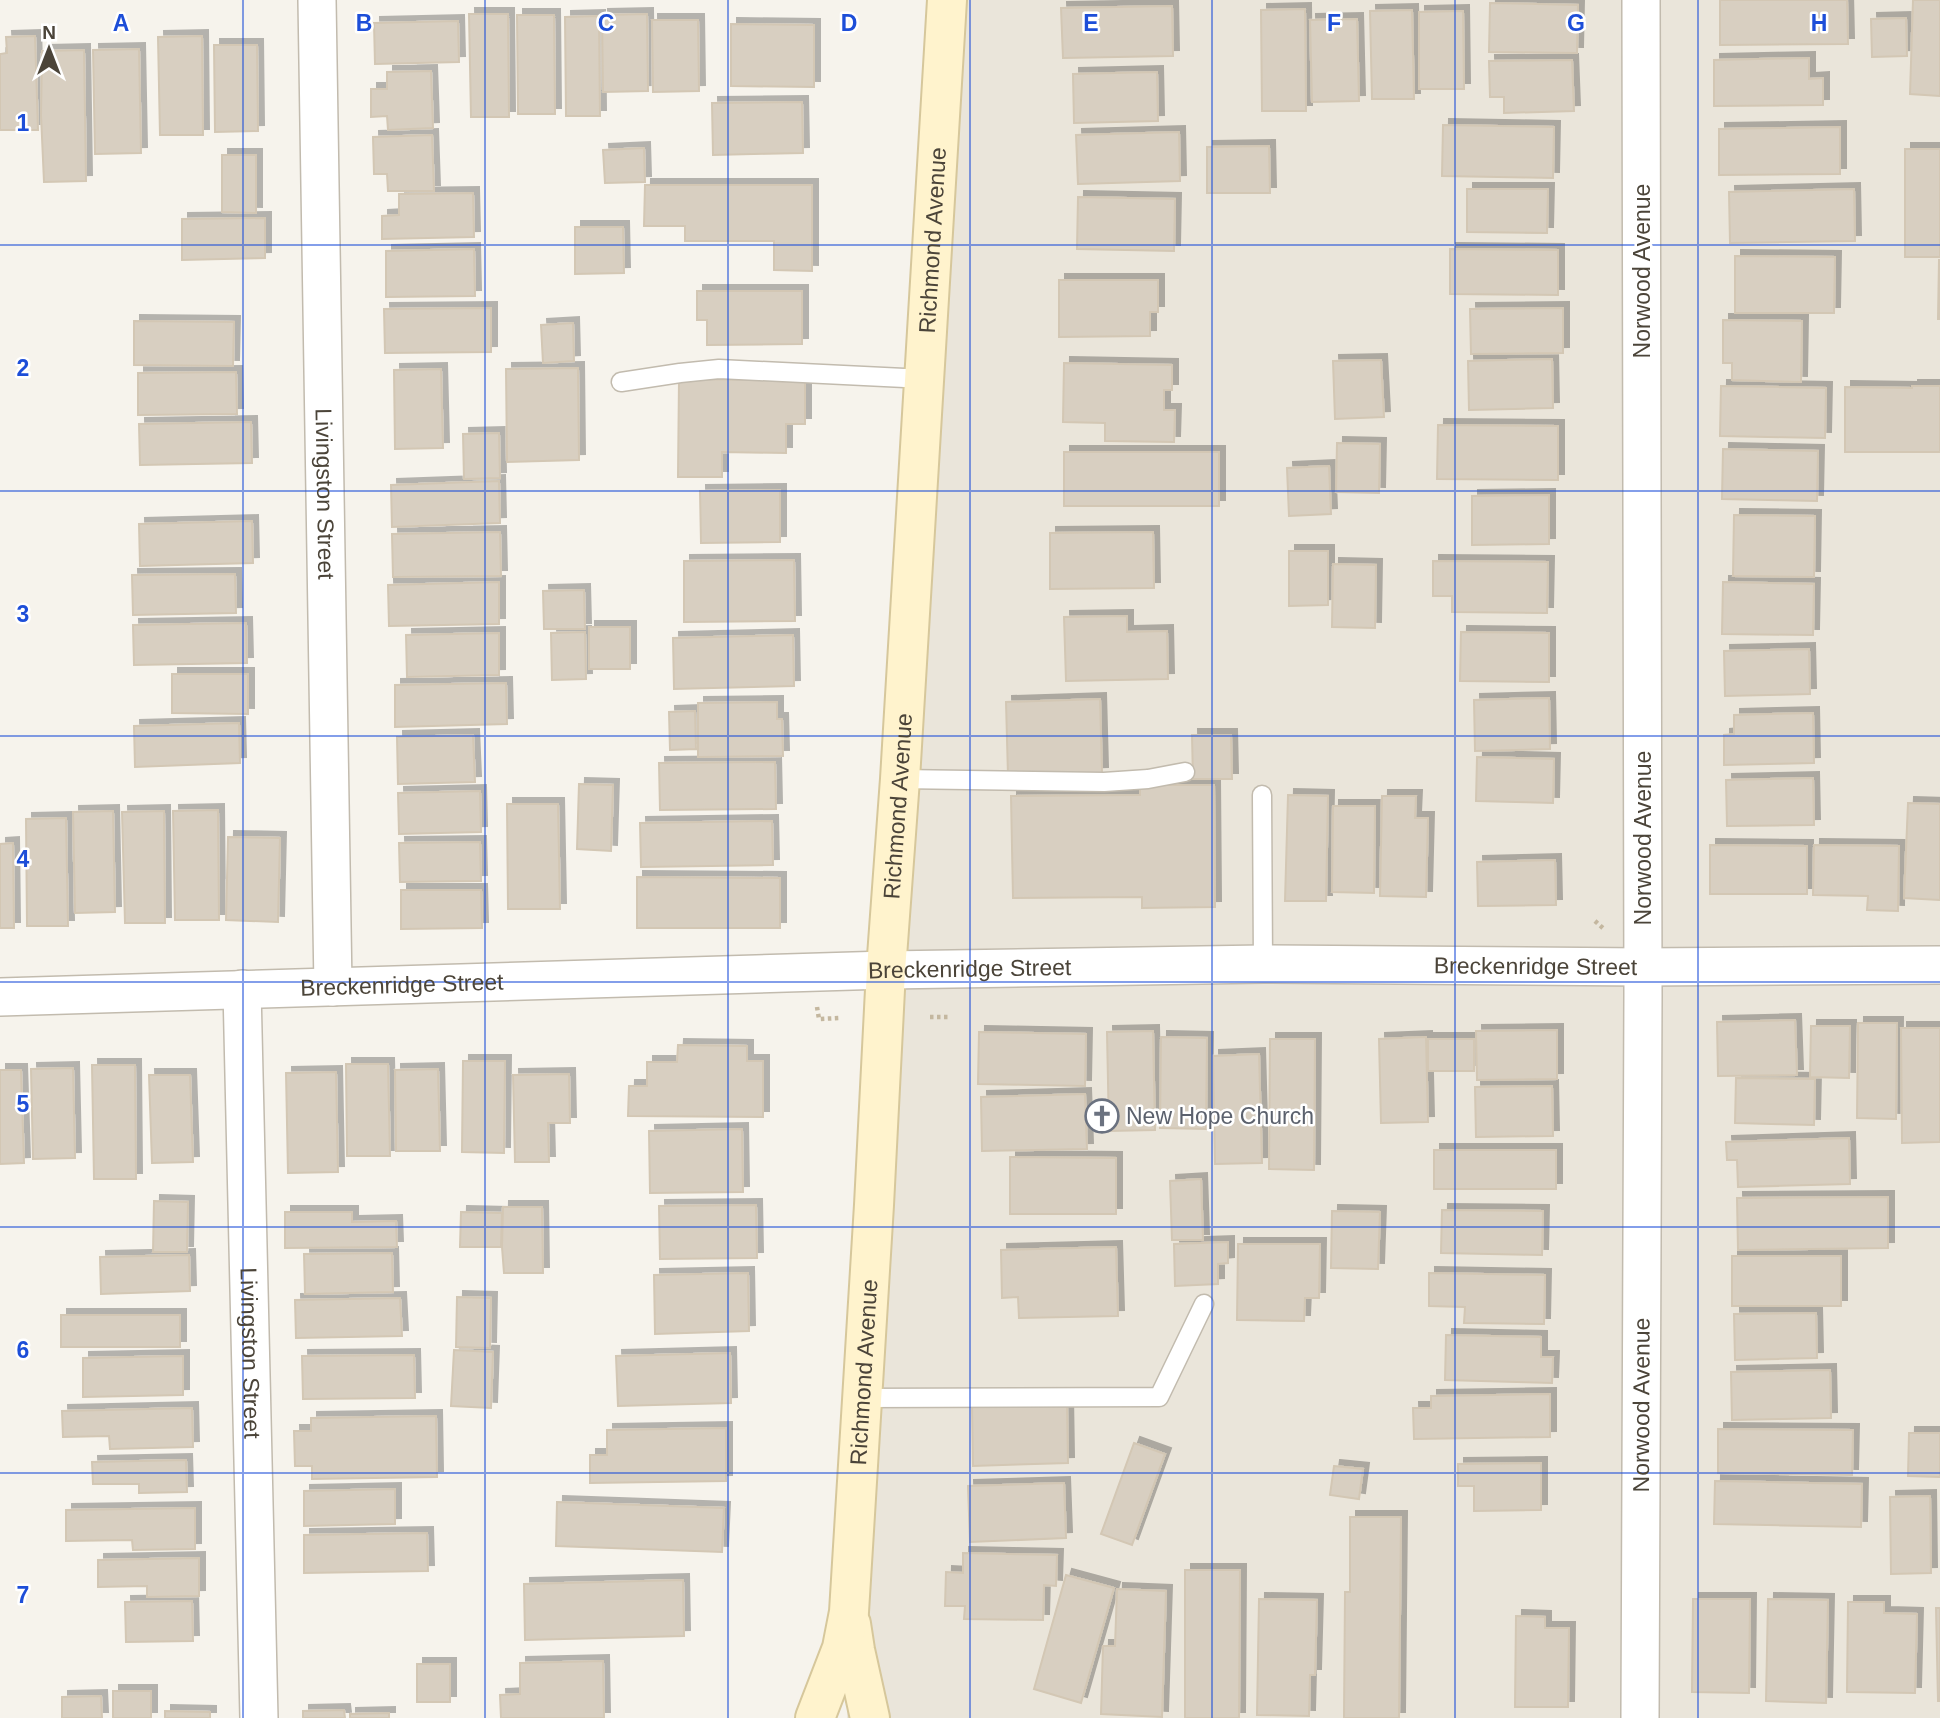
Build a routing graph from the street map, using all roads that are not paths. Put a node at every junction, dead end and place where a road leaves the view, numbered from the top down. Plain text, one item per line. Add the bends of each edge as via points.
1 (317, 0) edge
2 (947, 0) edge
3 (1642, 0) edge
4 (925, 379) junction
5 (621, 382) dead end
6 (1185, 772) dead end
7 (900, 779) junction
8 (1262, 795) dead end
9 (1264, 964) junction
10 (1940, 965) edge
11 (1643, 967) junction
12 (886, 970) junction
13 (333, 987) junction
14 (242, 989) junction
15 (0, 997) edge
16 (1204, 1304) dead end
17 (862, 1398) junction
18 (849, 1612) junction
19 (259, 1718) edge
20 (815, 1718) edge
21 (870, 1718) edge
22 (1640, 1718) edge

1 - 13 street, Livingston Street
2 - 4 street, Richmond Avenue
3 - 11 street, Norwood Avenue
4 - 5 lane via 719,369
4 - 7 street, Richmond Avenue
6 - 7 lane via 1104,782
7 - 12 street, Richmond Avenue
8 - 9 lane
9 - 11 street, Breckenridge Street
9 - 12 street, Breckenridge Street
10 - 11 street, Breckenridge Street
11 - 22 street, Norwood Avenue
12 - 13 street, Breckenridge Street
12 - 17 street, Richmond Avenue
13 - 14 street, Breckenridge Street
14 - 15 street, Breckenridge Street
14 - 19 street, Livingston Street
16 - 17 lane via 1159,1397
17 - 18 street, Richmond Avenue
18 - 20 street, Richmond Avenue via 842,1648
18 - 21 street, Richmond Avenue

